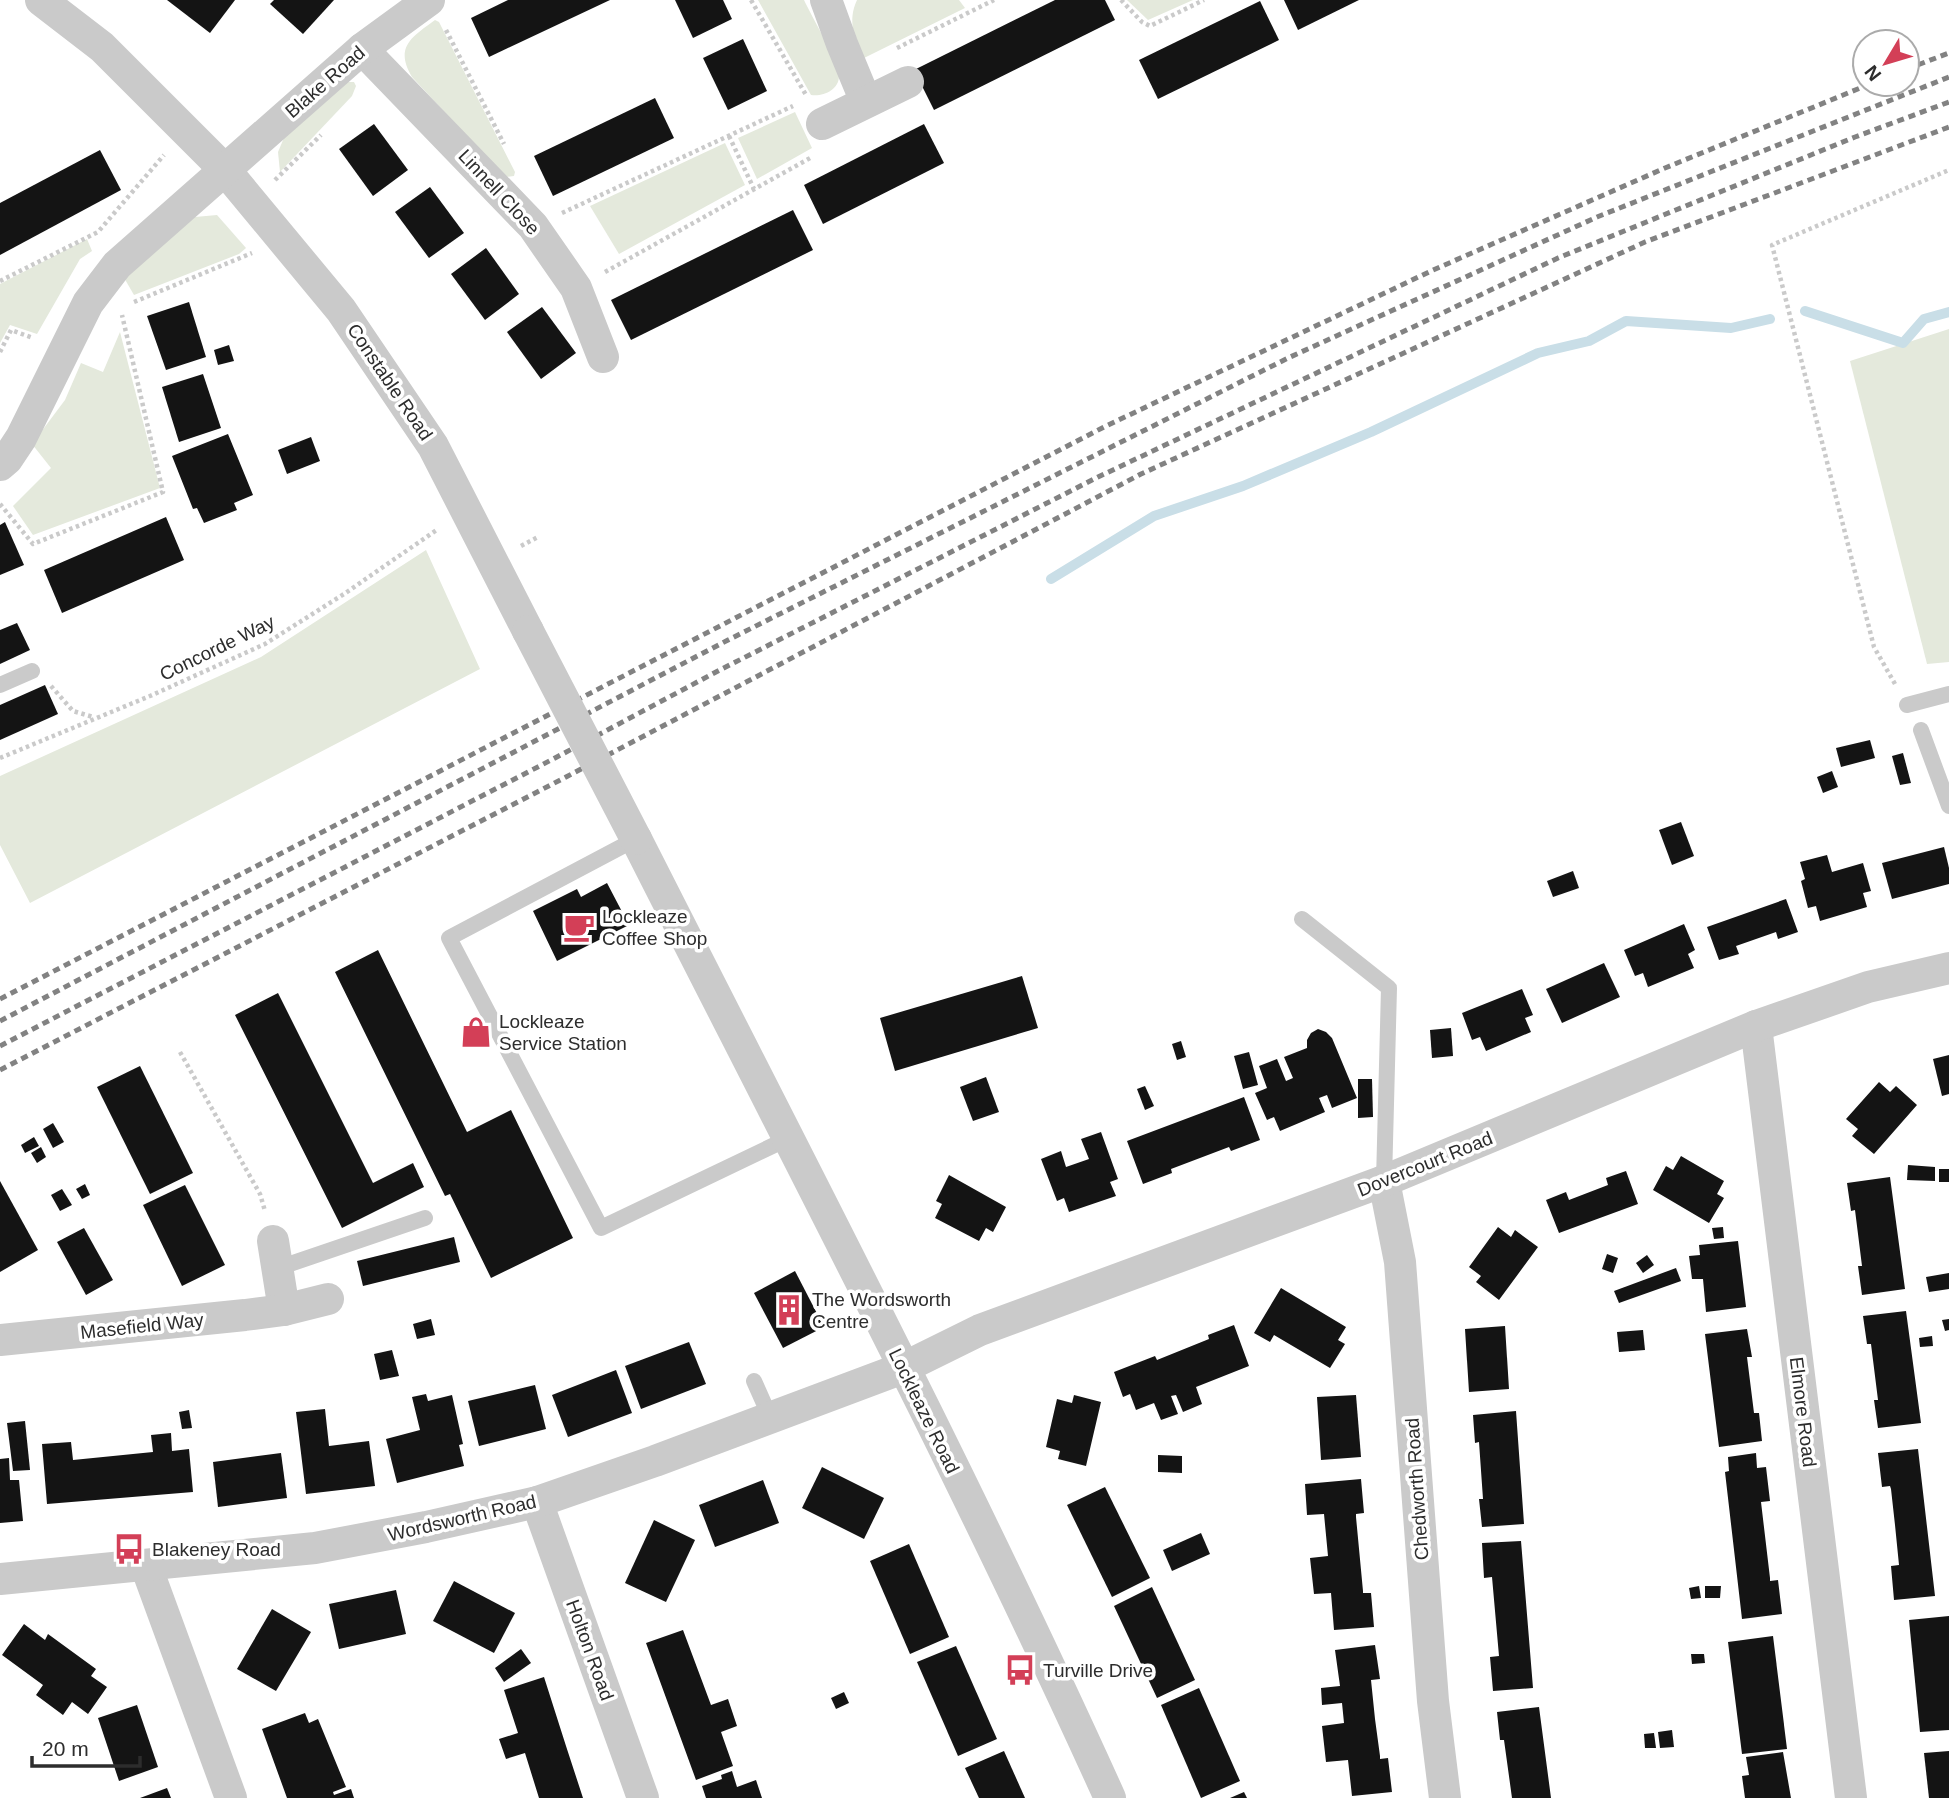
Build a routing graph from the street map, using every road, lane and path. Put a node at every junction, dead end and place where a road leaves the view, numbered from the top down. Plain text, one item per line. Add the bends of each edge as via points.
1 (41, 0) edge
2 (751, 0) edge
3 (826, 0) edge
4 (994, 0) edge
5 (1121, 0) edge
6 (1204, 0) edge
7 (423, 5) edge
8 (362, 49) junction
9 (852, 70) junction
10 (908, 82) dead end
11 (866, 102) junction
12 (815, 111) junction
13 (327, 128) dead end
14 (185, 130) junction
15 (729, 136) junction
16 (507, 151) dead end
17 (225, 170) junction
18 (1949, 170) edge
19 (754, 189) junction
20 (253, 203) junction
21 (533, 226) junction
22 (283, 240) junction
23 (0, 281) edge
24 (576, 288) junction
25 (132, 302) dead end
26 (120, 307) dead end
27 (603, 357) dead end
28 (0, 465) edge
29 (0, 504) edge
30 (467, 512) junction
31 (32, 671) joint
32 (0, 685) edge
33 (1949, 694) edge
34 (1907, 705) joint
35 (94, 718) junction
36 (1922, 730) dead end
37 (0, 758) edge
38 (1949, 806) edge
39 (636, 839) junction
40 (1302, 919) dead end
41 (1949, 968) edge
42 (1756, 1026) junction
43 (180, 1052) dead end
44 (788, 1139) junction
45 (1384, 1181) junction
46 (425, 1218) dead end
47 (276, 1254) junction
48 (328, 1299) dead end
49 (284, 1310) junction
50 (0, 1340) edge
51 (903, 1367) junction
52 (754, 1381) dead end
53 (770, 1418) junction
54 (537, 1502) junction
55 (146, 1566) junction
56 (0, 1579) edge
57 (231, 1798) edge
58 (643, 1798) edge
59 (1110, 1798) edge
60 (1446, 1798) edge
61 (1851, 1798) edge

1 - 14 street, Constable Road via 102,47
2 - 12 path
3 - 9 street
4 - 9 path
5 - 6 path via 1150,26
7 - 8 street, Blake Road
7 - 16 path via 442,21
8 - 17 street, Blake Road
8 - 21 street, Linnell Close
9 - 11 street
10 - 11 street
11 - 12 street
12 - 15 path
12 - 19 path via 832,146
13 - 20 path
14 - 17 street, Constable Road
14 - 23 path via 98,232
15 - 19 path
15 - 21 path
17 - 20 street, Constable Road
17 - 28 street, Blake Road via 112,270 88,303 21,438
18 - 34 path via 1772,245 1874,647
19 - 24 path
20 - 22 street, Constable Road
21 - 24 street, Linnell Close
22 - 25 path
22 - 30 street, Constable Road via 341,310 426,435
24 - 27 street, Linnell Close
26 - 29 path via 163,492 33,544
30 - 35 path, Concorde Way via 265,644
30 - 39 street, Constable Road, bridge
31 - 32 lane
31 - 35 path via 73,711
33 - 34 lane
35 - 37 path, Concorde Way
36 - 38 lane
39 - 44 street, Lockleaze Road
39 - 44 lane via 449,938 601,1228
40 - 45 lane via 1389,988
41 - 42 street, Dovercourt Road via 1868,988
42 - 45 street, Dovercourt Road
42 - 61 street, Elmore Road
43 - 47 path via 260,1194
44 - 51 street, Lockleaze Road
45 - 51 street, Dovercourt Road via 980,1330
45 - 60 street, Chedworth Road via 1400,1262 1433,1701
46 - 47 lane
47 - 49 street
48 - 49 street, Masefield Way
49 - 50 street, Masefield Way
51 - 53 street, Wordsworth Road
51 - 59 street, Lockleaze Road
52 - 53 lane
53 - 54 street, Wordsworth Road
54 - 55 street, Wordsworth Road via 315,1548
54 - 58 street, Holton Road
55 - 56 street, Wordsworth Road
55 - 57 street

